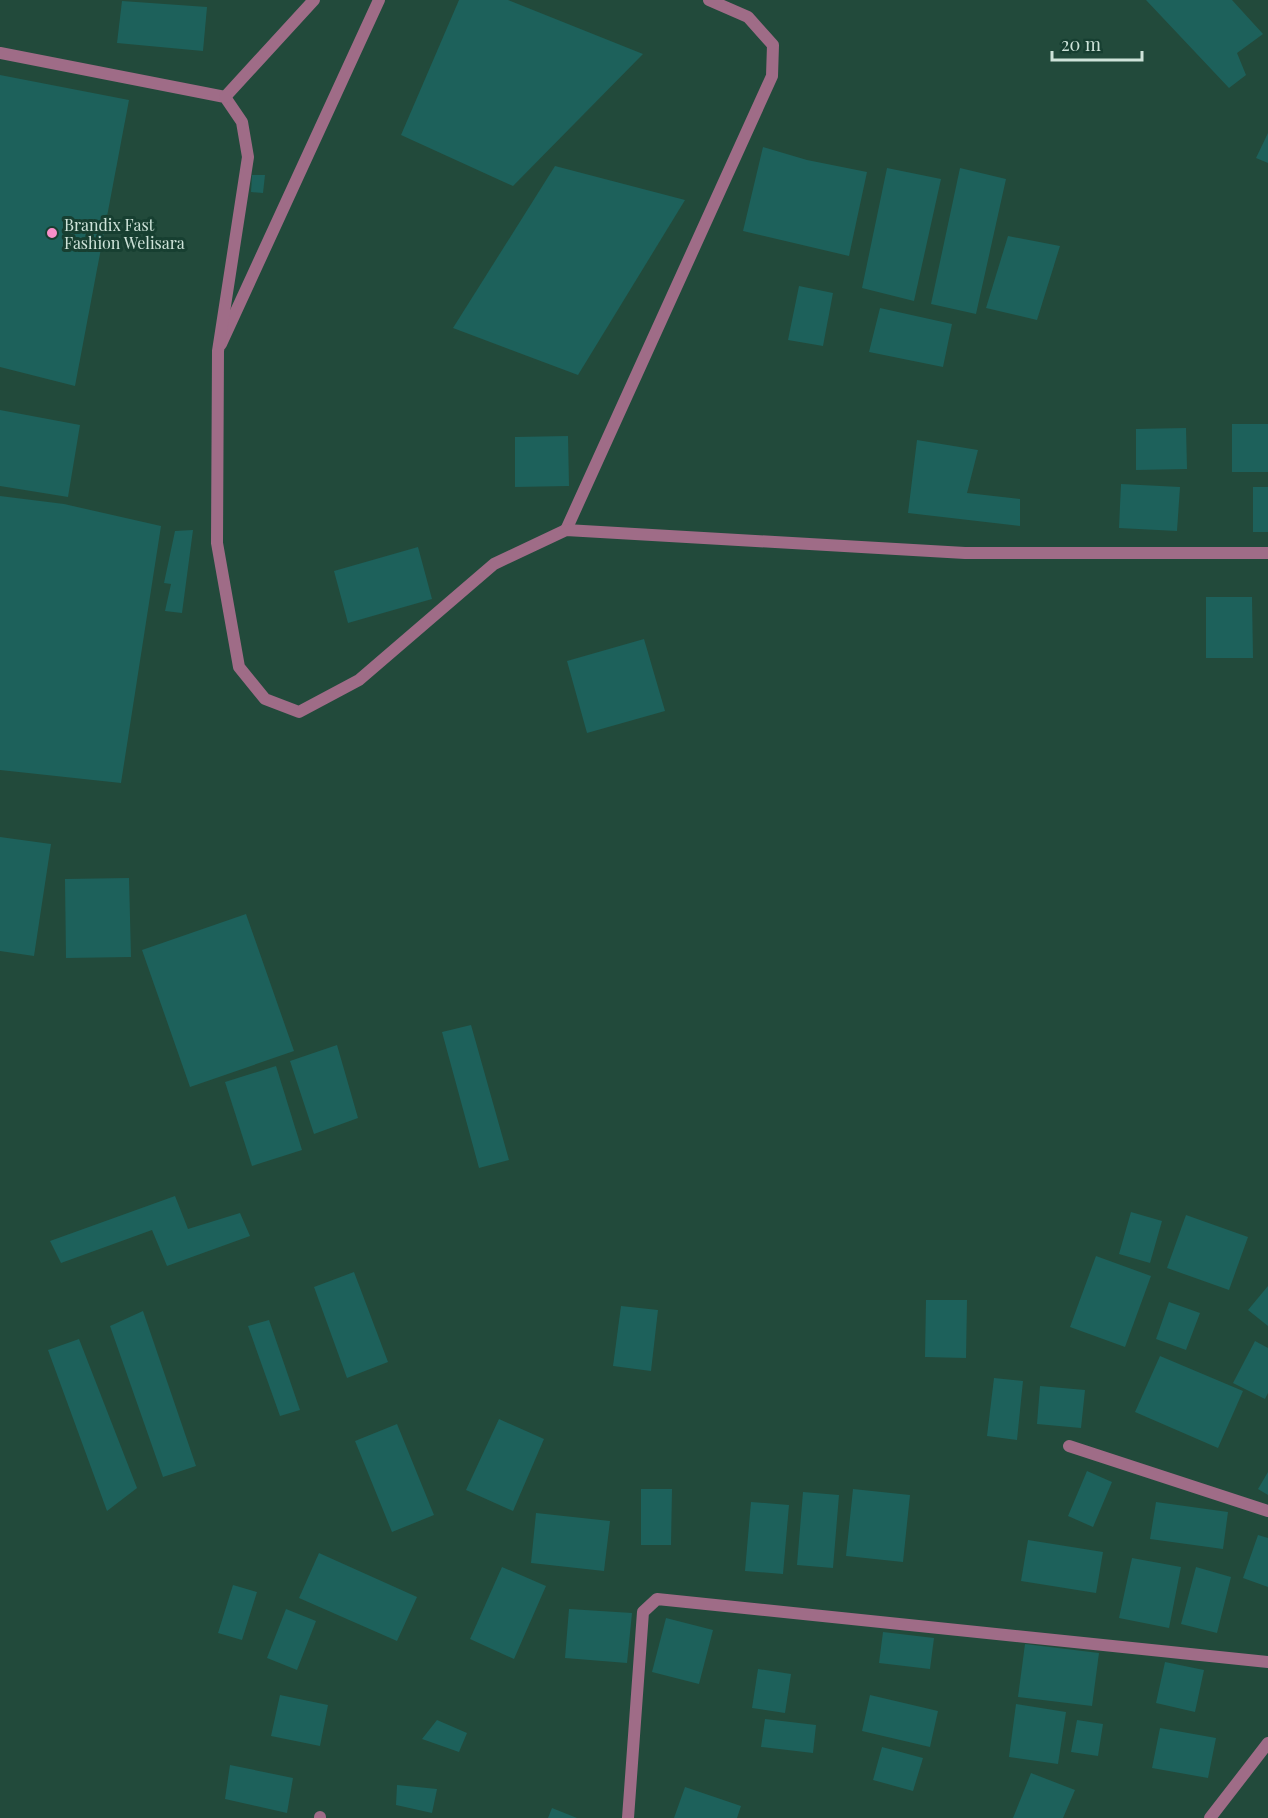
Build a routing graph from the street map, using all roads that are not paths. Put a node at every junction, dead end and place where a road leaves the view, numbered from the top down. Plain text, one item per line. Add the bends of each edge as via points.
1 (314, 0) edge
2 (379, 0) edge
3 (709, 0) edge
4 (0, 53) edge
5 (225, 98) junction
6 (218, 351) junction
7 (566, 530) junction
8 (1268, 553) edge
9 (1069, 1446) dead end
10 (1268, 1511) edge
11 (1268, 1662) edge
12 (1268, 1743) edge
13 (628, 1818) edge
14 (1210, 1818) edge

1 - 5 street
2 - 6 street
3 - 7 street via 748,17 773,45 772,76
4 - 5 street
5 - 6 street via 242,122 248,158
6 - 7 street via 217,543 240,667 265,699 300,712 358,680 494,564
7 - 8 street via 965,554
9 - 10 street
11 - 13 street via 657,1599 643,1612
12 - 14 street

